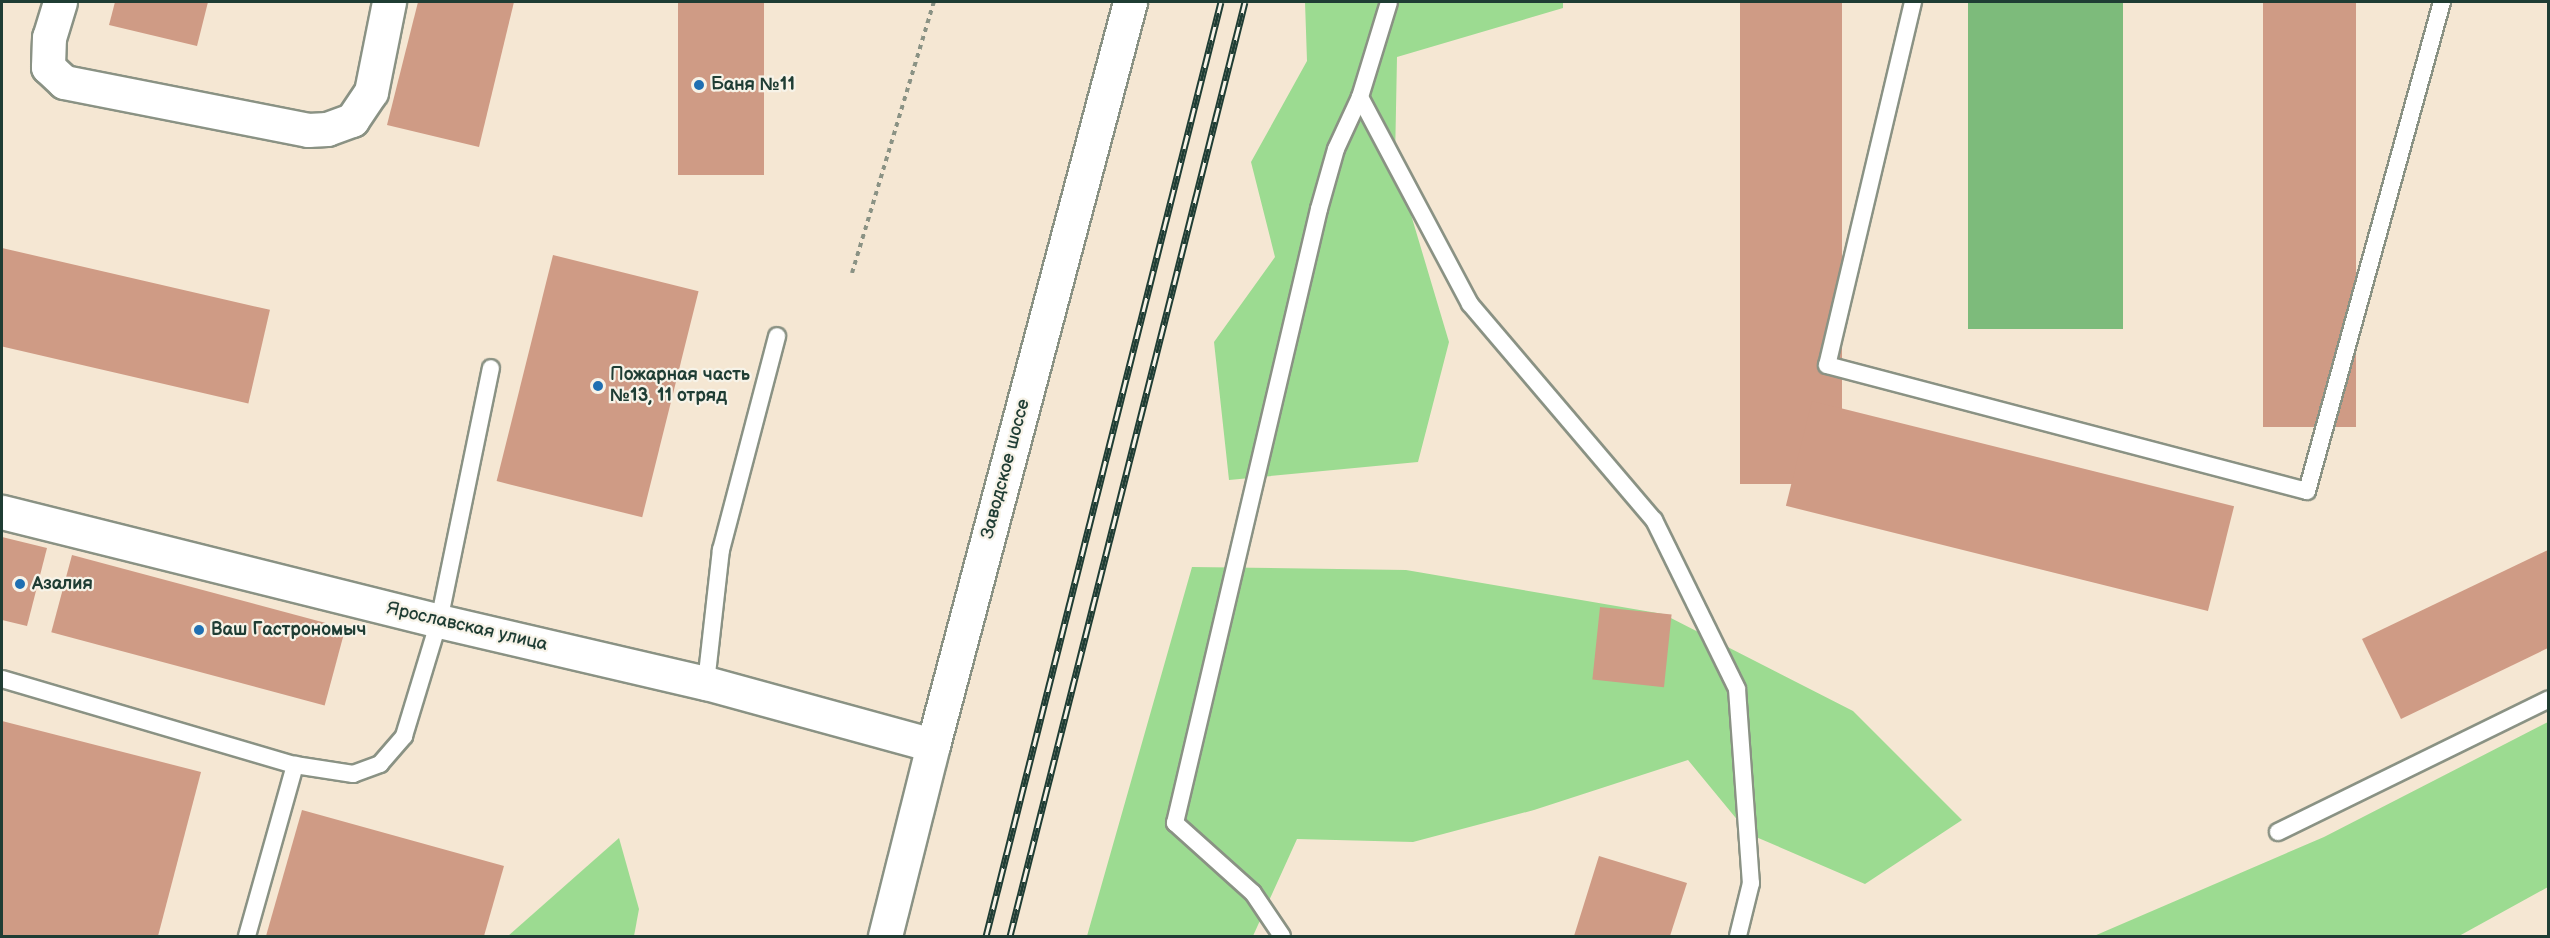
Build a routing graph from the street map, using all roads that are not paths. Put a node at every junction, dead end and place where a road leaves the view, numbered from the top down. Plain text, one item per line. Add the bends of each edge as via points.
1 (60, 2) edge
2 (389, 2) edge
3 (1130, 2) edge
4 (1389, 2) edge
5 (1913, 2) edge
6 (2442, 2) edge
7 (1360, 97) junction
8 (777, 336) dead end
9 (491, 368) dead end
10 (2, 512) edge
11 (439, 621) junction
12 (2, 679) edge
13 (706, 683) junction
14 (2548, 700) edge
15 (933, 745) junction
16 (295, 765) junction
17 (2278, 832) dead end
18 (247, 936) edge
19 (885, 936) edge
20 (1282, 936) edge
21 (1738, 936) edge

1 - 2 street via 49,37 48,67 64,82 308,130 327,129 352,120 370,92
3 - 15 street, Заводское шоссе
4 - 7 lane
5 - 6 lane via 1827,365 2307,491
7 - 20 lane via 1336,149 1319,209 1174,823 1253,893
7 - 21 lane via 1470,304 1654,520 1737,690 1751,883
8 - 13 lane via 722,550
9 - 11 lane
10 - 11 street, Ярославская улица
11 - 13 street, Ярославская улица
11 - 16 lane via 404,736 380,764 353,774
12 - 16 lane
13 - 15 street, Ярославская улица
14 - 17 lane
15 - 19 street, Заводское шоссе
16 - 18 lane

